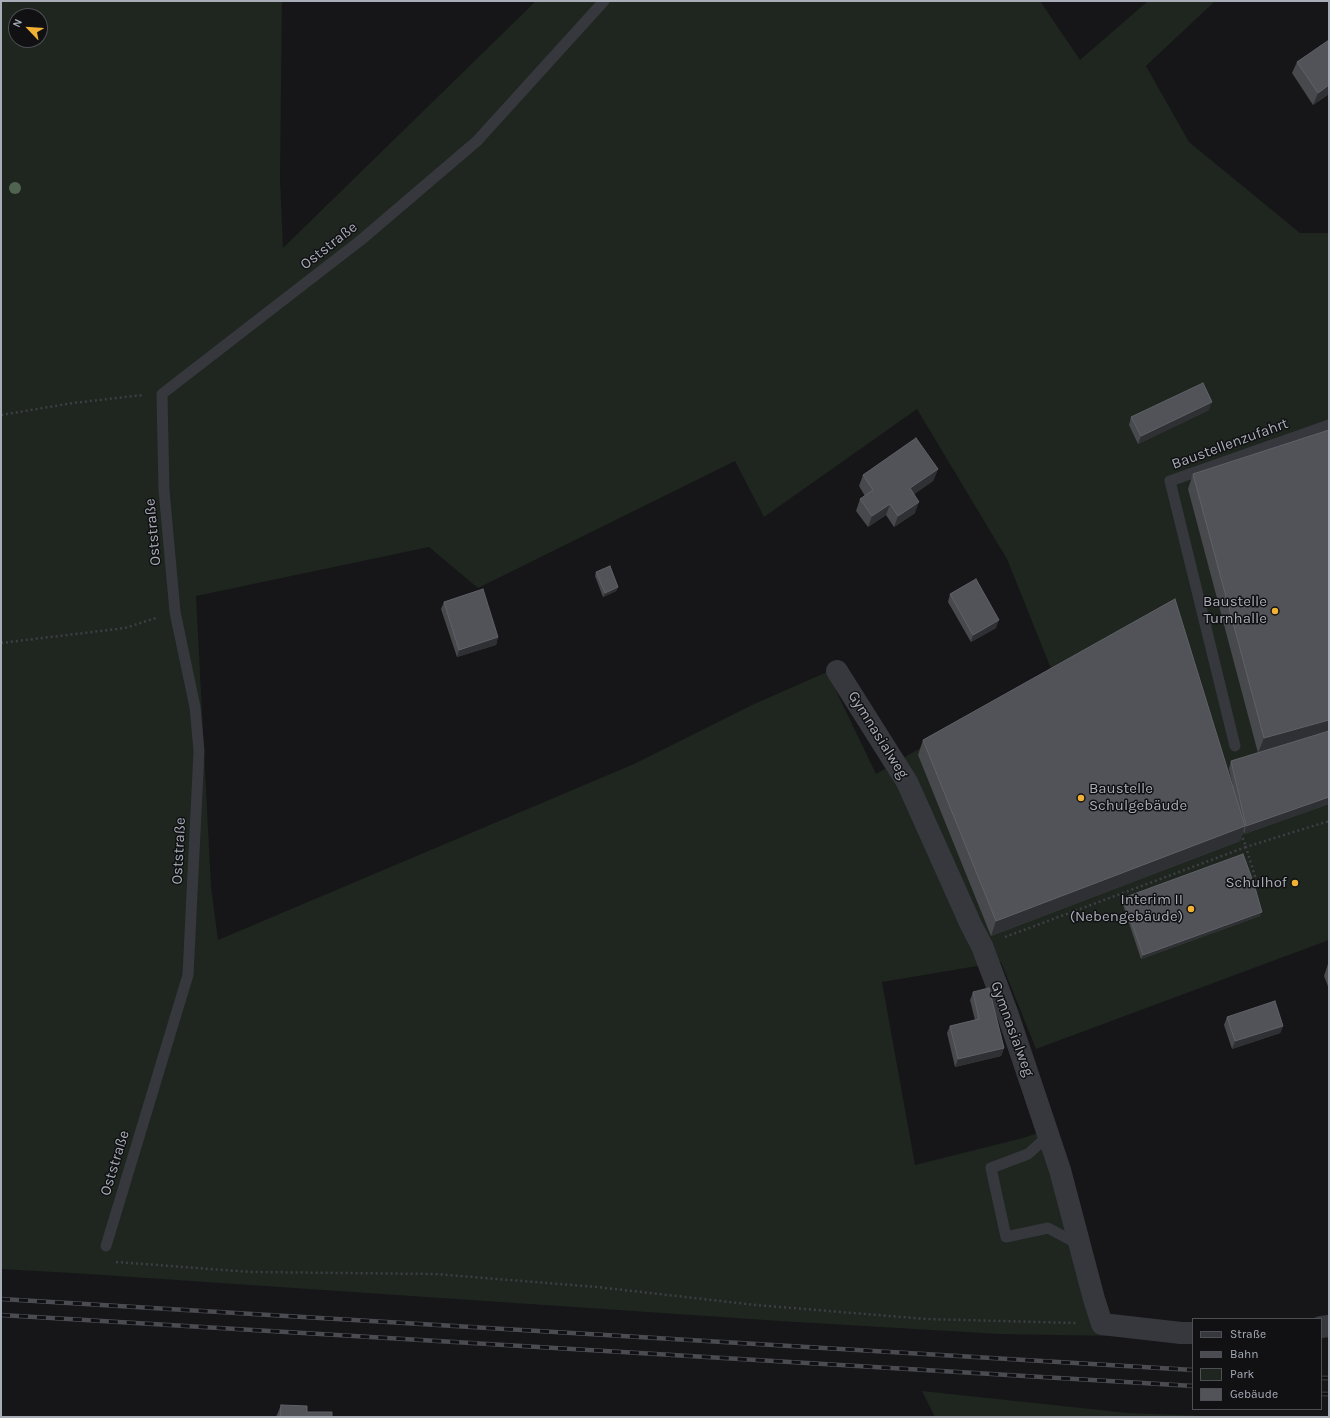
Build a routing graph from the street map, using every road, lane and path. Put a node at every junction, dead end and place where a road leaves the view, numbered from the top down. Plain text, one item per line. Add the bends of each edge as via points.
1 (604, 1) edge
2 (162, 394) junction
3 (1, 415) edge
4 (1329, 425) edge
5 (176, 612) junction
6 (1, 643) edge
7 (837, 671) dead end
8 (1234, 746) dead end
9 (1329, 821) edge
10 (1241, 832) edge
11 (1246, 846) junction
12 (1252, 888) edge
13 (982, 946) junction
14 (1049, 1135) junction
15 (106, 1246) joint
16 (1080, 1246) junction
17 (1102, 1324) junction
18 (1192, 1333) edge

1 - 2 lane, Oststraße via 477,141 361,240
2 - 3 path via 73,403
2 - 5 lane, Oststraße via 164,490
4 - 8 lane, Baustellenzufahrt via 1170,481
5 - 6 path via 125,628
5 - 15 lane, Oststraße via 195,707 199,751 188,975
7 - 13 street, Gymnasialweg via 907,782
9 - 11 path
10 - 11 path
11 - 12 path via 1258,886
11 - 13 path
13 - 14 street, Gymnasialweg
14 - 16 street, Gymnasialweg
14 - 16 lane via 1028,1154 991,1168 1006,1237 1048,1228
15 - 17 path via 116,1263 251,1272 435,1274 926,1319
16 - 17 street, Gymnasialweg
17 - 18 street

